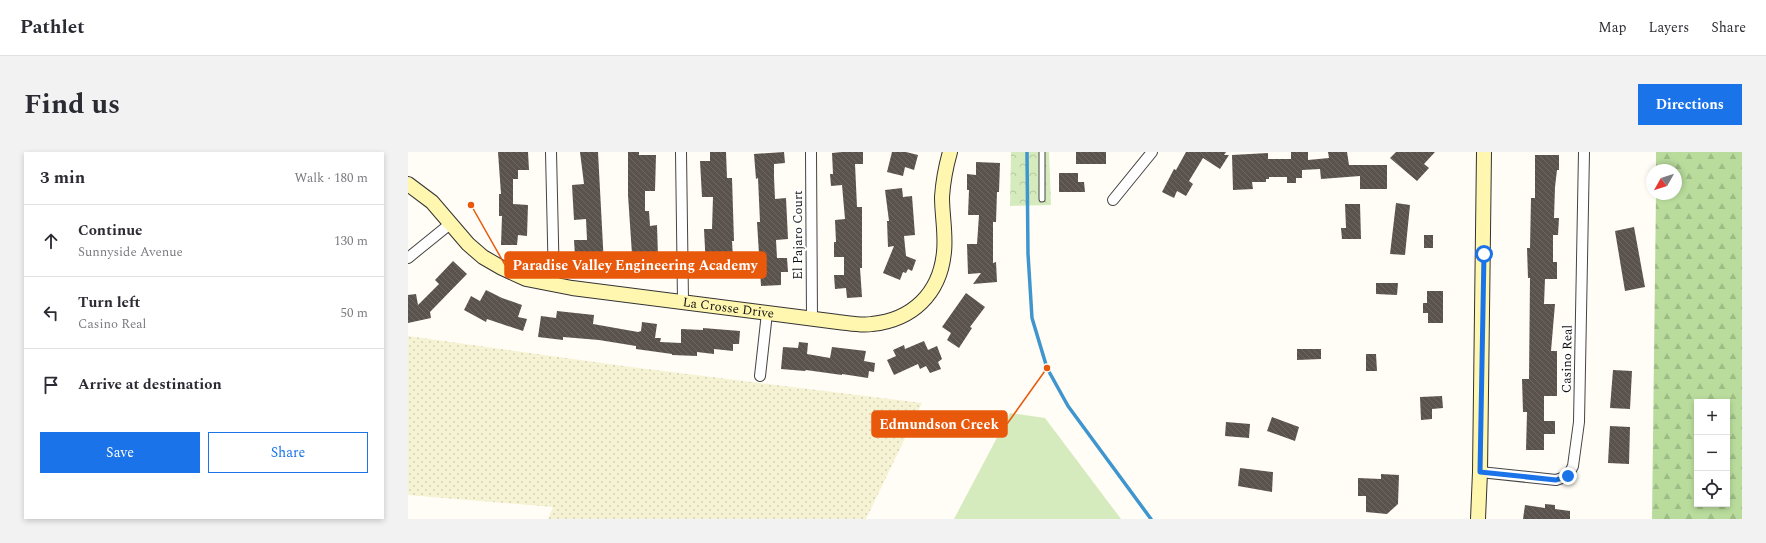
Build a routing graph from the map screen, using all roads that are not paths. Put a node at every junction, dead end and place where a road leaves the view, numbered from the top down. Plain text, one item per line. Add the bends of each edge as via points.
1 (551, 152) edge
2 (681, 152) edge
3 (811, 152) edge
4 (950, 152) edge
5 (1042, 152) edge
6 (1152, 152) edge
7 (1484, 152) edge
8 (1584, 152) edge
9 (408, 184) edge
10 (1042, 199) dead end
11 (1113, 200) dead end
12 (450, 224) junction
13 (408, 258) edge
14 (554, 285) junction
15 (683, 301) junction
16 (767, 313) junction
17 (812, 319) junction
18 (760, 376) dead end
19 (1480, 472) junction
20 (1478, 519) edge

1 - 14 street
2 - 15 street
3 - 17 street, El Pajaro Court
4 - 17 street, La Crosse Drive via 942,196 944,252 937,280 928,296 915,309 894,320 870,325
5 - 10 lane
6 - 11 street
7 - 19 street
8 - 19 street, Casino Real via 1579,422 1573,466 1568,476 1556,480
9 - 12 street, La Crosse Drive via 432,202
12 - 13 street
12 - 14 street, La Crosse Drive via 478,252 502,268 526,279
14 - 15 street, La Crosse Drive
15 - 16 street, La Crosse Drive
16 - 17 street, La Crosse Drive
16 - 18 street
19 - 20 street

